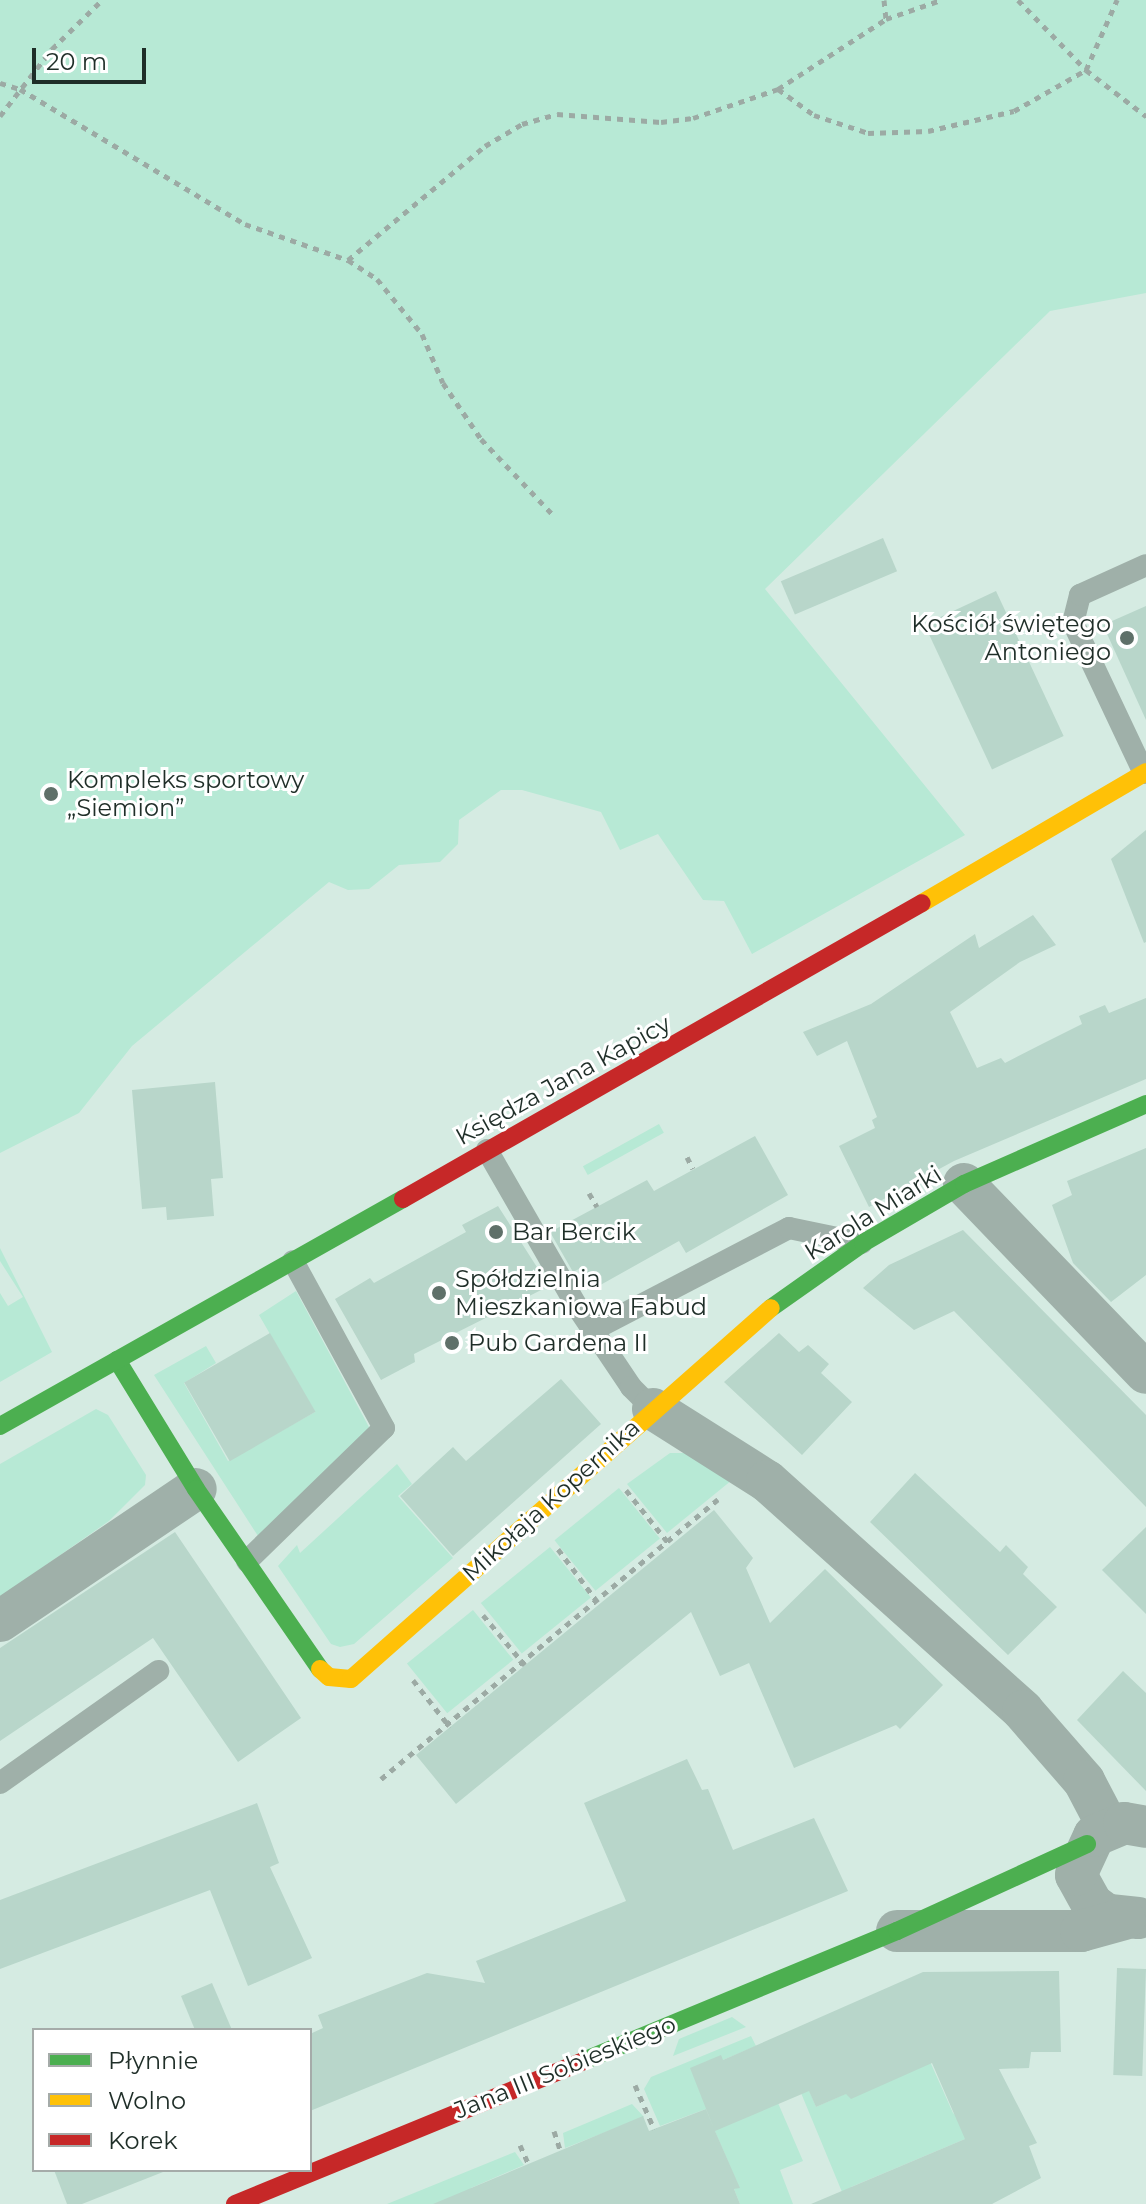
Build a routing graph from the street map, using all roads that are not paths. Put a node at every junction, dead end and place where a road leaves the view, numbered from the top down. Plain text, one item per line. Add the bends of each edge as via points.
1 (1146, 565) edge
2 (1145, 772) edge
3 (1146, 1104) edge
4 (487, 1150) junction
5 (964, 1184) junction
6 (863, 1243) junction
7 (293, 1261) junction
8 (593, 1330) junction
9 (117, 1360) junction
10 (1146, 1373) edge
11 (653, 1409) junction
12 (0, 1426) edge
13 (196, 1489) junction
14 (247, 1561) junction
15 (0, 1621) edge
16 (158, 1671) dead end
17 (0, 1783) edge
18 (1126, 1829) edge
19 (1135, 1917) edge
20 (897, 1931) junction
21 (235, 2204) edge

1 - 2 lane via 1080,595 1073,623
2 - 4 street, Księdza Jana Kapicy
3 - 5 street, Karola Miarki
4 - 7 street, Księdza Jana Kapicy
4 - 8 lane
5 - 6 street, Karola Miarki
5 - 10 street
6 - 8 lane via 789,1228
6 - 11 street, Karola Miarki via 763,1314
7 - 9 street, Księdza Jana Kapicy
7 - 14 lane via 384,1428
8 - 11 lane via 631,1387
9 - 12 street, Księdza Jana Kapicy
9 - 13 street, Mikołaja Kopernika
11 - 14 street, Mikołaja Kopernika via 351,1679 329,1677 319,1668
11 - 18 street, Mikołaja Kopernika via 767,1481 1023,1711
13 - 14 street, Mikołaja Kopernika
13 - 15 street
16 - 17 lane
18 - 19 street via 1076,1875 1082,1890 1107,1915
18 - 20 street, Jana III Sobieskiego
19 - 20 street, Jana III Sobieskiego via 1081,1931
20 - 21 street, Jana III Sobieskiego

